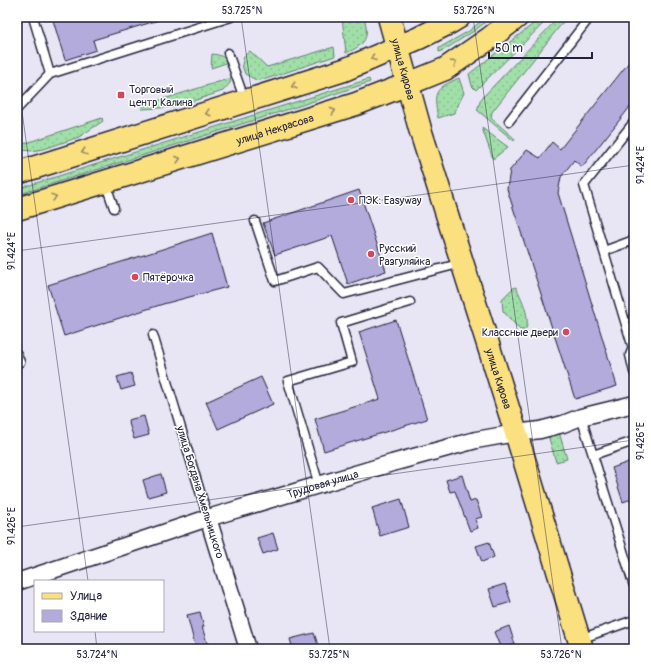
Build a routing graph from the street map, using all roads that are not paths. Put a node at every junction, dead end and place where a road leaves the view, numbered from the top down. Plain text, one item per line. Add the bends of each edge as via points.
1 (33, 17) edge
2 (231, 17) edge
3 (389, 17) edge
4 (459, 17) edge
5 (517, 17) edge
6 (590, 17) edge
7 (398, 47) junction
8 (228, 53) dead end
9 (50, 74) junction
10 (408, 84) junction
11 (245, 102) junction
12 (17, 109) edge
13 (509, 121) dead end
14 (634, 122) edge
15 (17, 173) edge
16 (105, 182) junction
17 (114, 208) dead end
18 (17, 209) edge
19 (255, 221) dead end
20 (634, 240) edge
21 (604, 251) junction
22 (462, 262) junction
23 (410, 302) dead end
24 (153, 335) dead end
25 (633, 348) edge
26 (17, 354) edge
27 (17, 363) edge
28 (634, 372) edge
29 (634, 404) edge
30 (581, 417) junction
31 (516, 433) junction
32 (634, 441) edge
33 (593, 455) junction
34 (319, 485) junction
35 (208, 518) junction
36 (17, 582) edge
37 (634, 586) edge
38 (634, 620) edge
39 (581, 644) edge
40 (248, 649) edge

1 - 9 lane
2 - 9 lane
3 - 7 main road, улица Кирова
4 - 7 main road
10 -> 5 main road, улица Некрасова via 445,68
6 - 13 lane
7 - 10 main road, улица Кирова
7 -> 11 main road via 344,70
8 - 11 lane
9 - 12 lane
16 -> 10 main road, улица Некрасова via 356,104
10 - 22 main road, улица Кирова
11 -> 15 main road
14 - 21 lane via 584,185
16 - 17 lane
18 -> 16 main road, улица Некрасова
19 - 22 lane via 275,281 318,267 344,294
20 - 21 lane
21 - 25 lane
22 - 31 main road, улица Кирова
23 - 34 lane via 341,323 352,362 288,381
24 - 35 lane, улица Богдана Хмельницкого
25 - 28 lane via 630,356
26 - 27 lane via 20,362
29 - 30 street, Трудовая улица
30 - 31 street, Трудовая улица via 540,430
30 - 33 lane
31 - 34 street, Трудовая улица via 476,440
31 - 39 main road, улица Кирова
32 - 33 lane
33 - 37 lane
34 - 35 street, Трудовая улица
35 - 36 street, Трудовая улица
35 - 40 street, улица Богдана Хмельницкого
38 - 39 lane

